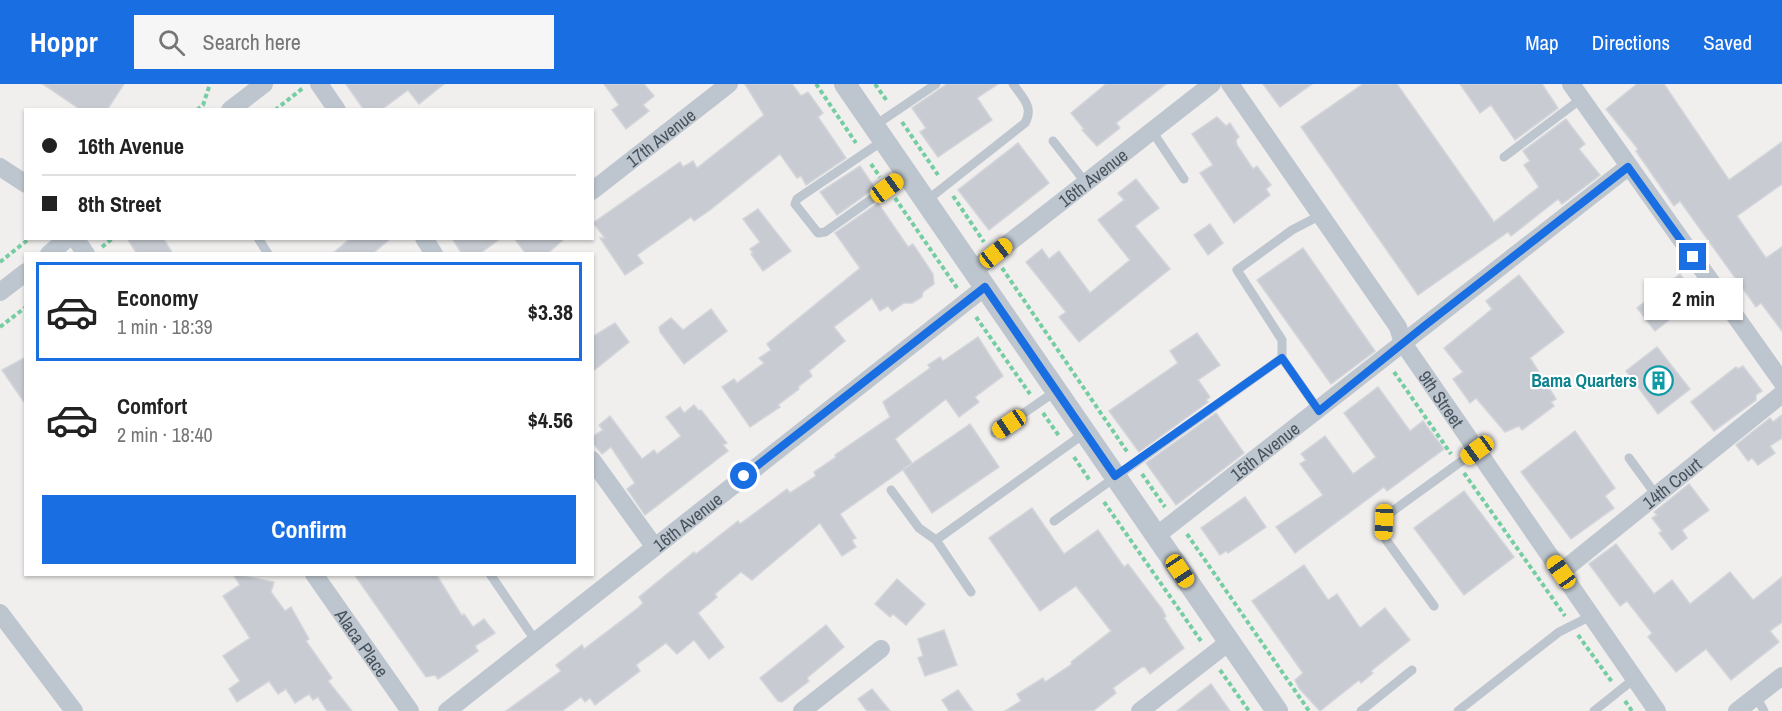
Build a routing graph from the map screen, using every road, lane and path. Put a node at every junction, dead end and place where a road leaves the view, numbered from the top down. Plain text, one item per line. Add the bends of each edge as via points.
1 (210, 84) edge
2 (247, 84) edge
3 (264, 84) edge
4 (307, 84) edge
5 (319, 84) edge
6 (729, 84) edge
7 (845, 84) edge
8 (875, 84) edge
9 (936, 84) edge
10 (1013, 84) edge
11 (1212, 84) edge
12 (1230, 84) edge
13 (1576, 92) edge
14 (199, 108) edge
15 (231, 108) edge
16 (233, 108) edge
17 (277, 108) edge
18 (336, 108) edge
19 (894, 112) junction
20 (1152, 131) junction
21 (879, 133) junction
22 (1053, 141) dead end
23 (1504, 157) dead end
24 (0, 167) edge
25 (1628, 167) junction
26 (907, 174) junction
27 (1184, 179) dead end
28 (24, 183) edge
29 (1086, 183) junction
30 (945, 186) junction
31 (594, 189) edge
32 (926, 201) junction
33 (1321, 215) junction
34 (28, 240) edge
35 (66, 240) edge
36 (51, 252) edge
37 (993, 255) junction
38 (0, 262) edge
39 (24, 274) edge
40 (979, 279) junction
41 (0, 292) edge
42 (24, 309) edge
43 (0, 327) edge
44 (1403, 344) junction
45 (1282, 358) junction
46 (1384, 359) junction
47 (1782, 382) edge
48 (1056, 391) junction
49 (1782, 394) edge
50 (1319, 411) junction
51 (995, 433) dead end
52 (1085, 433) junction
53 (1477, 450) junction
54 (1629, 458) dead end
55 (594, 463) edge
56 (1135, 463) junction
57 (1458, 463) junction
58 (1115, 476) junction
59 (891, 490) dead end
60 (1656, 495) junction
61 (1054, 520) dead end
62 (1176, 521) junction
63 (1156, 536) junction
64 (936, 540) junction
65 (654, 546) junction
66 (1561, 572) junction
67 (315, 576) edge
68 (491, 576) edge
69 (970, 592) dead end
70 (1434, 606) dead end
71 (0, 613) edge
72 (1591, 616) junction
73 (1571, 626) junction
74 (535, 640) junction
75 (1229, 642) junction
76 (881, 649) dead end
77 (1412, 670) dead end
78 (1782, 676) edge
79 (1634, 679) junction
80 (1619, 692) junction
81 (1749, 707) edge
82 (74, 711) edge
83 (410, 711) edge
84 (447, 711) edge
85 (802, 711) edge
86 (1140, 711) edge
87 (1277, 711) edge
88 (1309, 711) edge
89 (1361, 711) edge
90 (1458, 711) edge
91 (1594, 711) edge
92 (1632, 711) edge
93 (1657, 711) edge

1 - 14 path
2 - 15 street
3 - 16 street
4 - 17 path
5 - 18 street
6 - 31 street, 17th Avenue
7 - 21 street
8 - 19 path
9 - 19 lane
10 - 30 lane via 1029,105 1030,115 1025,123
11 - 20 street, 16th Avenue
12 - 33 street, 9th Street
13 - 23 lane
13 - 25 street
19 - 21 lane
19 - 30 path
20 - 27 lane
20 - 29 street, 16th Avenue
21 - 26 street
21 - 26 lane via 795,204 818,233 825,232
22 - 29 lane
24 - 28 street
25 - 44 street, 15th Avenue
25 - 47 street
26 - 32 street
29 - 37 street, 16th Avenue
30 - 32 lane
30 - 37 path
32 - 40 street
33 - 44 street, 9th Street via 1398,327
33 - 45 lane via 1292,230 1237,270 1282,340
34 - 38 path
35 - 36 street
37 - 40 street, 16th Avenue
37 - 56 path
39 - 41 street
40 - 48 street
40 - 65 street, 16th Avenue
42 - 43 path
44 - 46 street, 15th Avenue
44 - 53 street, 9th Street
45 - 50 lane
45 - 56 lane
46 - 50 street, 15th Avenue
46 - 57 path
48 - 51 lane
48 - 52 street
49 - 60 street, 14th Court
50 - 62 street, 15th Avenue
52 - 58 street
52 - 64 lane
53 - 57 lane
53 - 66 street, 9th Street
54 - 60 lane
55 - 65 street
56 - 58 lane
56 - 62 path
57 - 70 lane via 1390,513 1384,522 1384,537
57 - 73 path
58 - 61 lane
58 - 63 street
59 - 64 lane via 919,528
60 - 66 street, 14th Court
62 - 63 street, 15th Avenue
62 - 88 path
63 - 75 street
64 - 69 lane
65 - 74 street, 16th Avenue
66 - 72 street, 9th Street
67 - 83 street, Alaca Place
68 - 74 lane
71 - 82 street
72 - 73 lane
72 - 79 street, 9th Street
73 - 80 path
73 - 90 lane
74 - 84 street, 16th Avenue
75 - 86 street
75 - 87 street
76 - 85 street
77 - 89 lane
78 - 81 street
79 - 80 lane
79 - 93 street, 9th Street
80 - 91 lane
80 - 92 path

